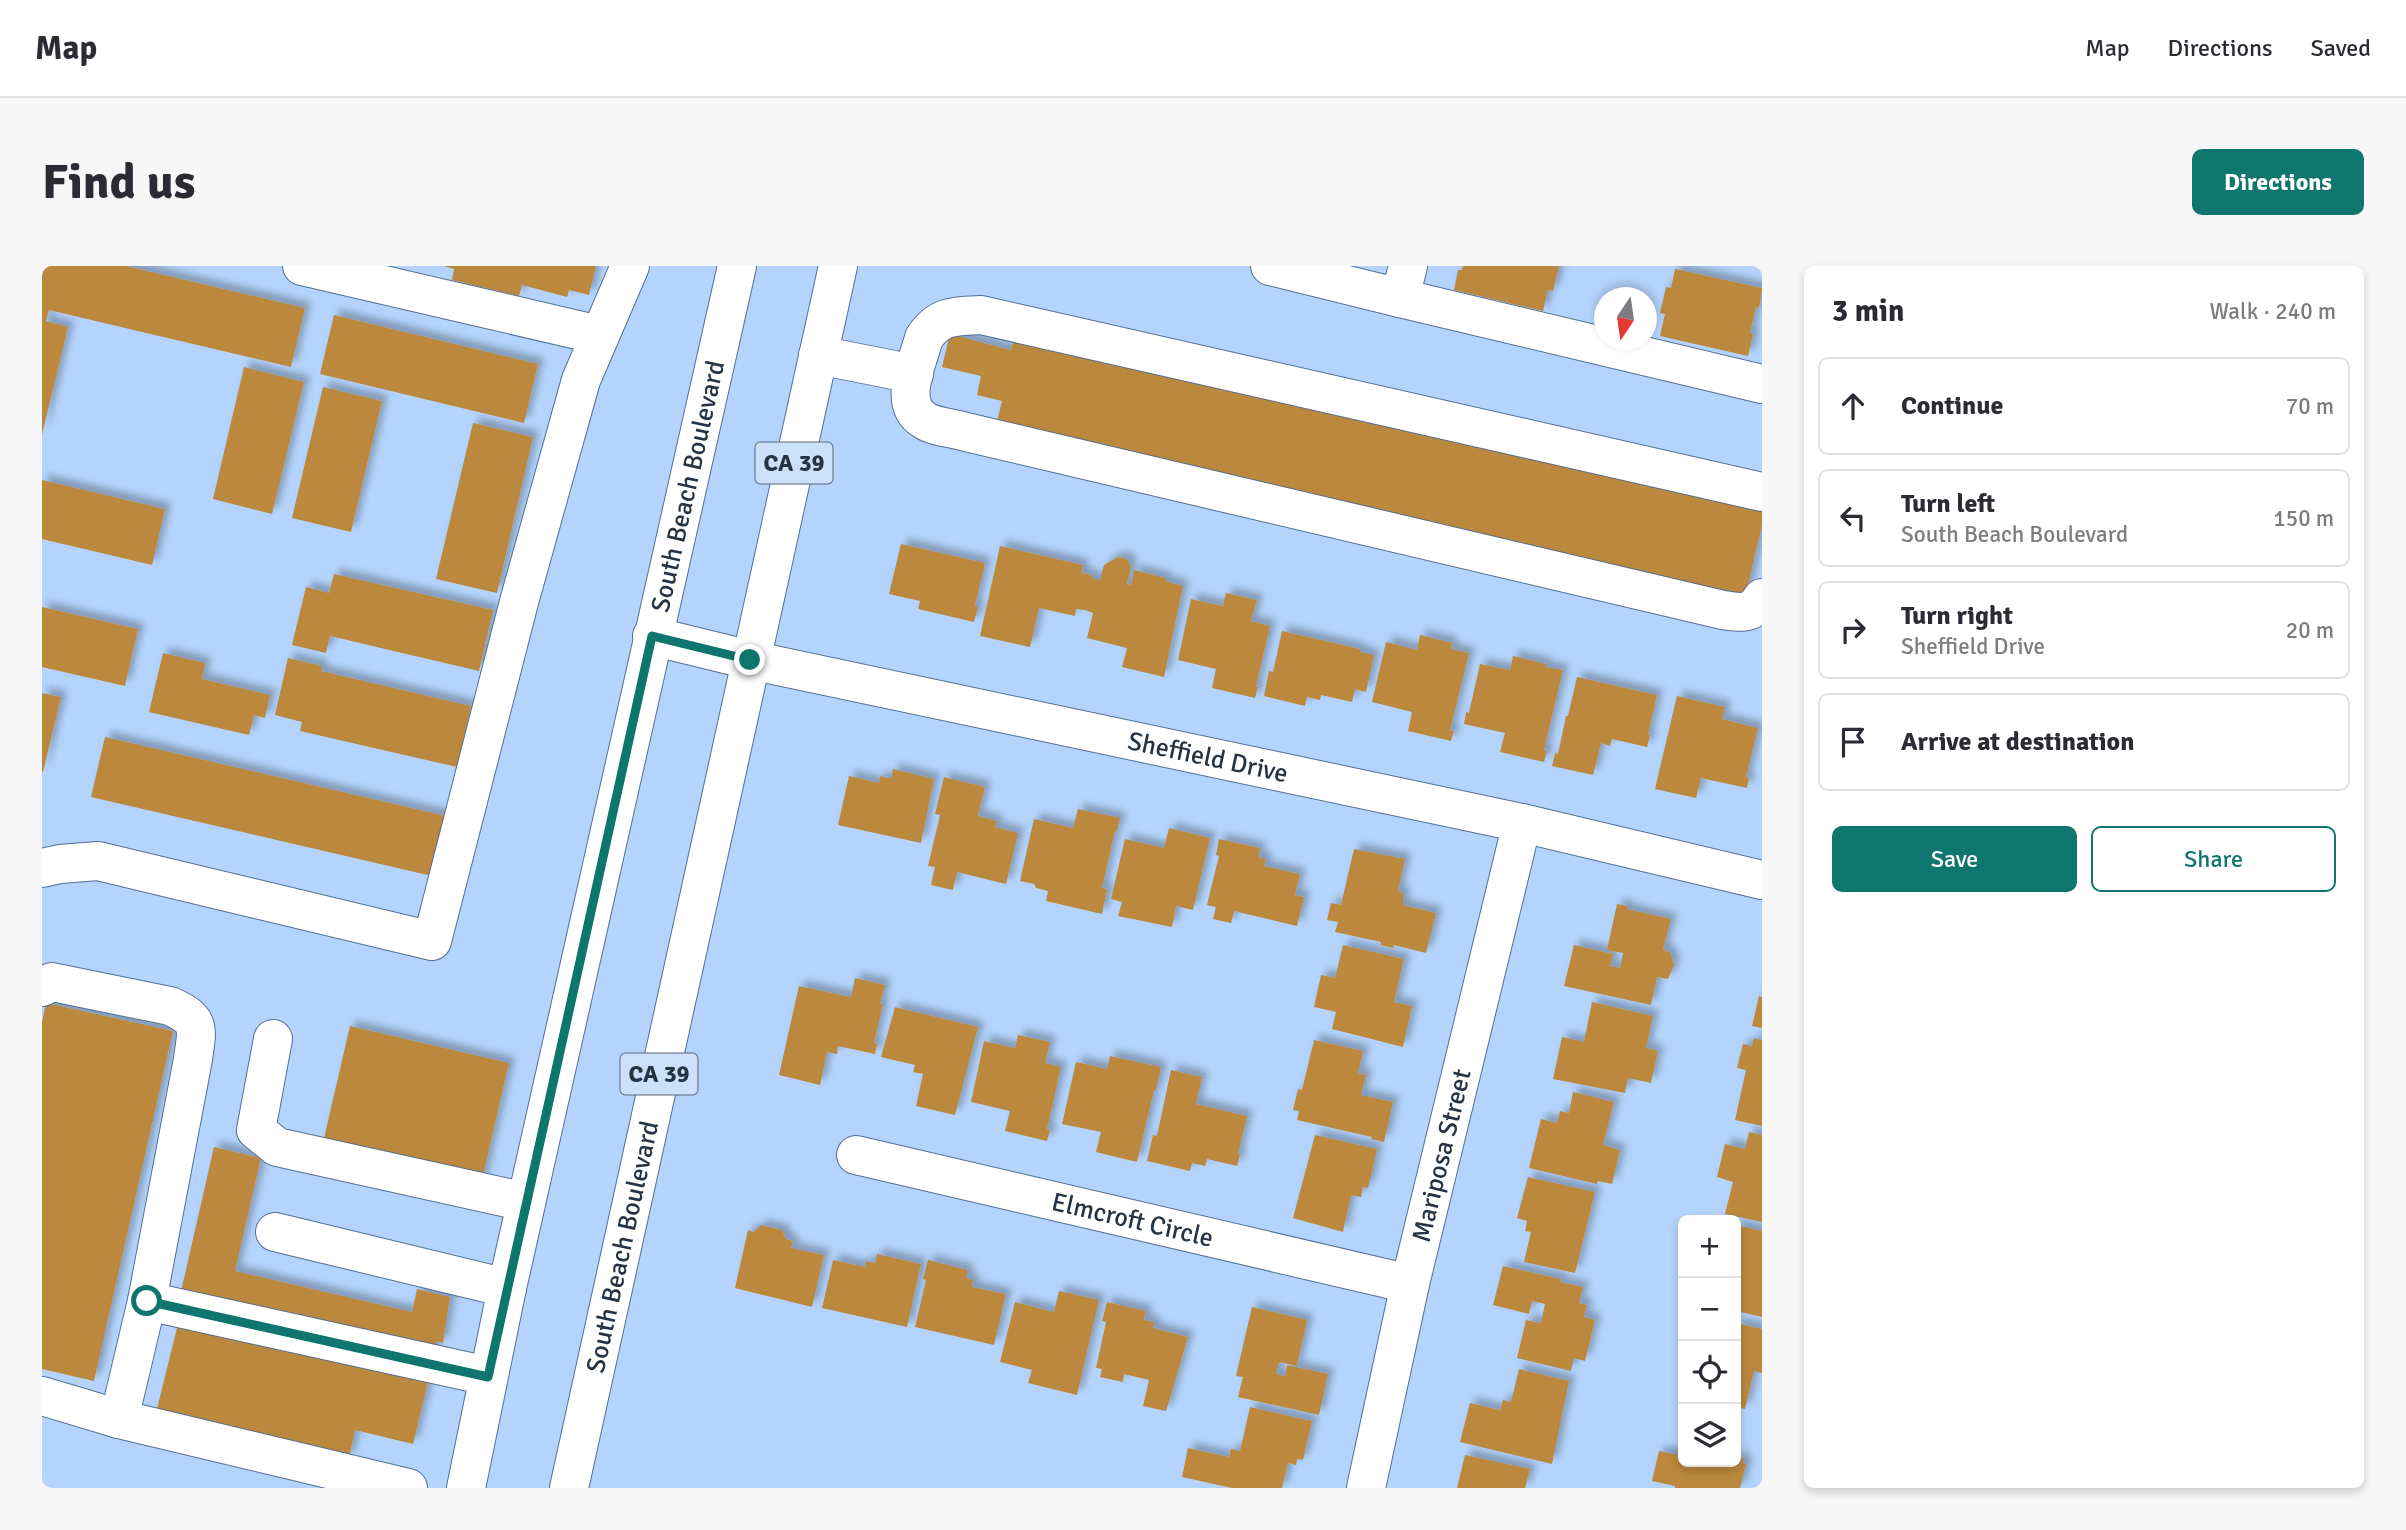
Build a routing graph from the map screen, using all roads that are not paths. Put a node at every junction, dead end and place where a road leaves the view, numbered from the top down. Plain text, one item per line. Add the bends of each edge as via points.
1 (302, 266) edge
2 (630, 266) edge
3 (737, 266) edge
4 (838, 266) edge
5 (1270, 266) edge
6 (1404, 282) edge
7 (599, 335) junction
8 (818, 355) junction
9 (914, 374) junction
10 (1762, 384) edge
11 (1762, 492) edge
12 (1762, 598) edge
13 (652, 636) junction
14 (750, 660) junction
15 (1522, 823) junction
16 (42, 868) edge
17 (1762, 880) edge
18 (42, 987) edge
19 (273, 1039) dead end
20 (856, 1155) dead end
21 (526, 1202) junction
22 (275, 1232) dead end
23 (1410, 1284) junction
24 (507, 1287) junction
25 (147, 1301) junction
26 (488, 1377) junction
27 (42, 1396) edge
28 (119, 1419) junction
29 (408, 1488) edge
30 (466, 1488) edge
31 (569, 1488) edge
32 (1366, 1488) edge

1 - 7 street
2 - 7 street
3 - 13 street, South Beach Boulevard
4 - 8 street, South Beach Boulevard / CA 39
5 - 6 street
6 - 10 street
7 - 16 street via 581,380 523,589 432,941 98,860
8 - 9 street
8 - 14 street, South Beach Boulevard / CA 39
9 - 11 street via 924,338 934,326 952,316 981,316
9 - 12 street via 913,409 925,421 1723,610 1749,612
13 - 14 street, Sheffield Drive
13 - 21 street, South Beach Boulevard
14 - 15 street, Sheffield Drive
14 - 31 street, South Beach Boulevard / CA 39
15 - 17 street, Sheffield Drive
15 - 23 street, Mariposa Street
18 - 25 street via 52,982 170,1006 188,1013 197,1028
19 - 21 street via 256,1130 277,1147
20 - 23 street, Elmcroft Circle
21 - 24 street, South Beach Boulevard
22 - 24 street
23 - 32 street, Mariposa Street
24 - 26 street, South Beach Boulevard
25 - 26 street
25 - 28 street
26 - 30 street, South Beach Boulevard
27 - 28 street
28 - 29 street

